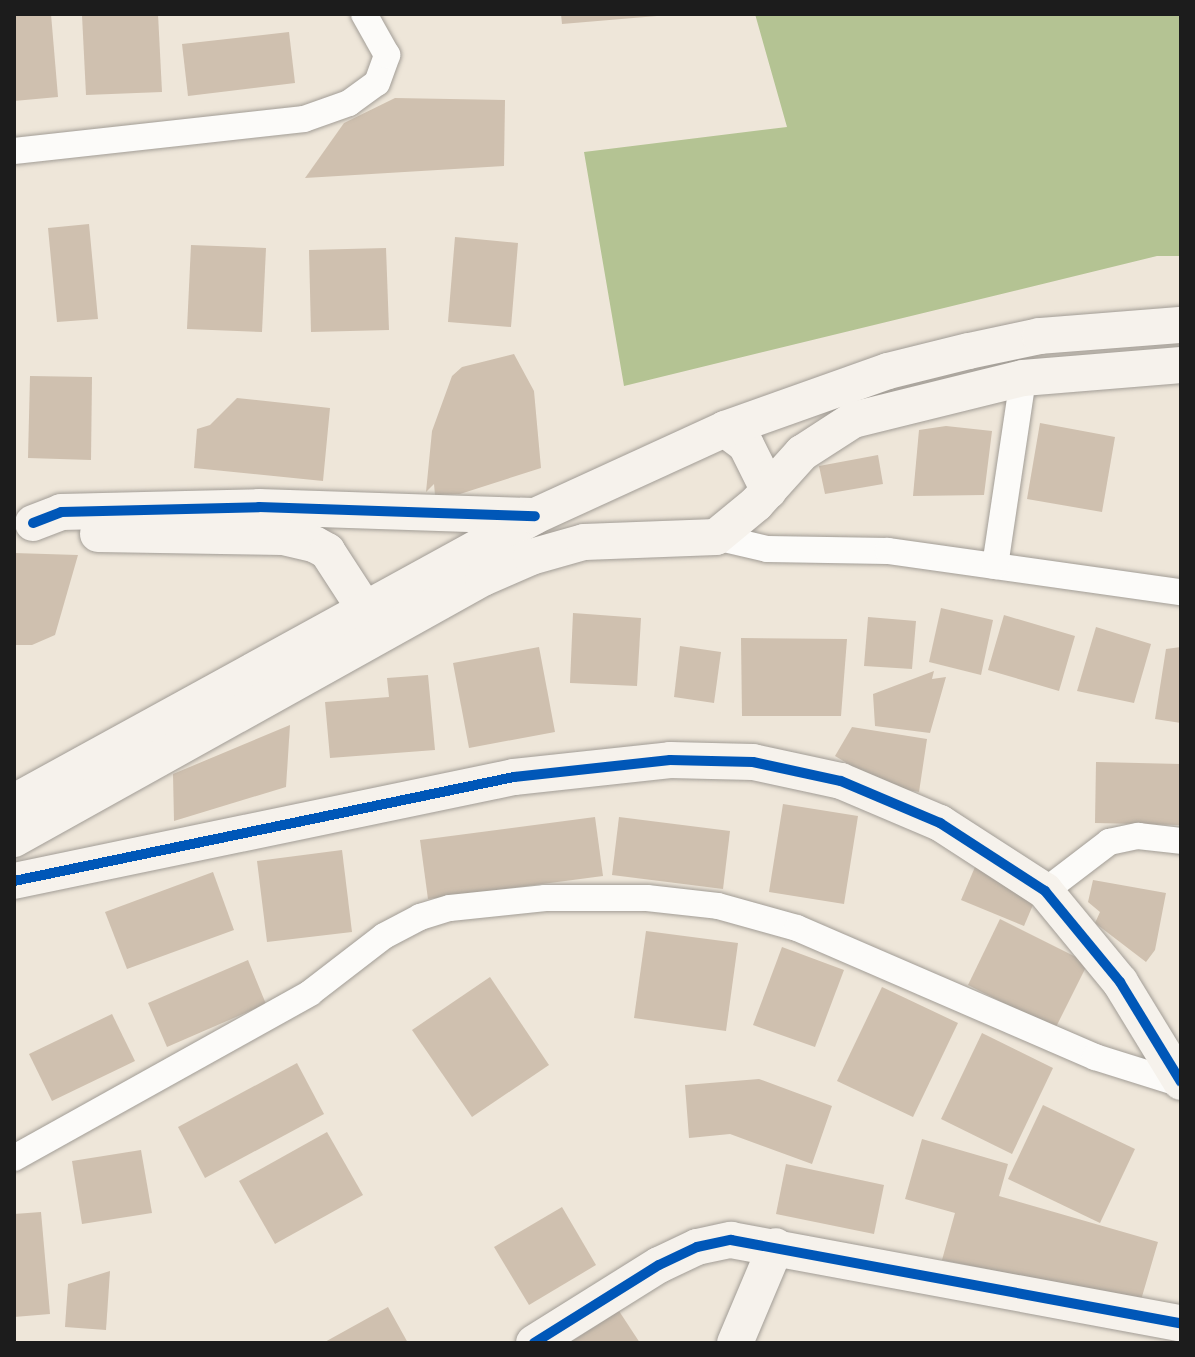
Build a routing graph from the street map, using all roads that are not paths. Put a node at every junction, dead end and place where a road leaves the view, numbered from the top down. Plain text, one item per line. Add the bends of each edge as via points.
1 (364, 14) edge
2 (14, 151) edge
3 (1181, 325) edge
4 (1181, 365) edge
5 (1023, 378) junction
6 (725, 429) junction
7 (769, 491) junction
8 (535, 516) junction
9 (24, 523) edge
10 (716, 537) junction
11 (995, 566) junction
12 (1181, 592) edge
13 (364, 608) junction
14 (14, 802) edge
15 (14, 839) edge
16 (1181, 841) edge
17 (14, 881) edge
18 (1045, 891) junction
19 (1181, 1083) edge
20 (14, 1158) edge
21 (776, 1246) junction
22 (1181, 1323) edge
23 (534, 1343) edge
24 (735, 1343) edge

1 - 2 street via 387,55 377,83 349,103 304,119
3 - 6 street via 1040,336 969,351 888,371
4 - 5 street
5 - 7 street via 853,420 802,453
5 - 11 street
6 - 7 street via 746,445
6 - 8 street
7 - 10 street
8 - 9 street via 259,507 61,512
8 - 13 street
9 - 13 street via 66,534 283,537 314,544 327,551
10 - 11 street via 738,546 888,551
10 - 15 street via 584,542 531,557 483,578
11 - 12 street
13 - 14 street
16 - 18 street via 1138,836 1109,842
17 - 18 street via 143,850 514,777 670,760 753,762 841,781 940,823
18 - 19 street via 1120,982
19 - 20 street via 1095,1057 797,928 718,906 647,898 545,898 450,908 420,917 384,936 310,993
21 - 22 street
21 - 23 street via 731,1240 697,1247
21 - 24 street

